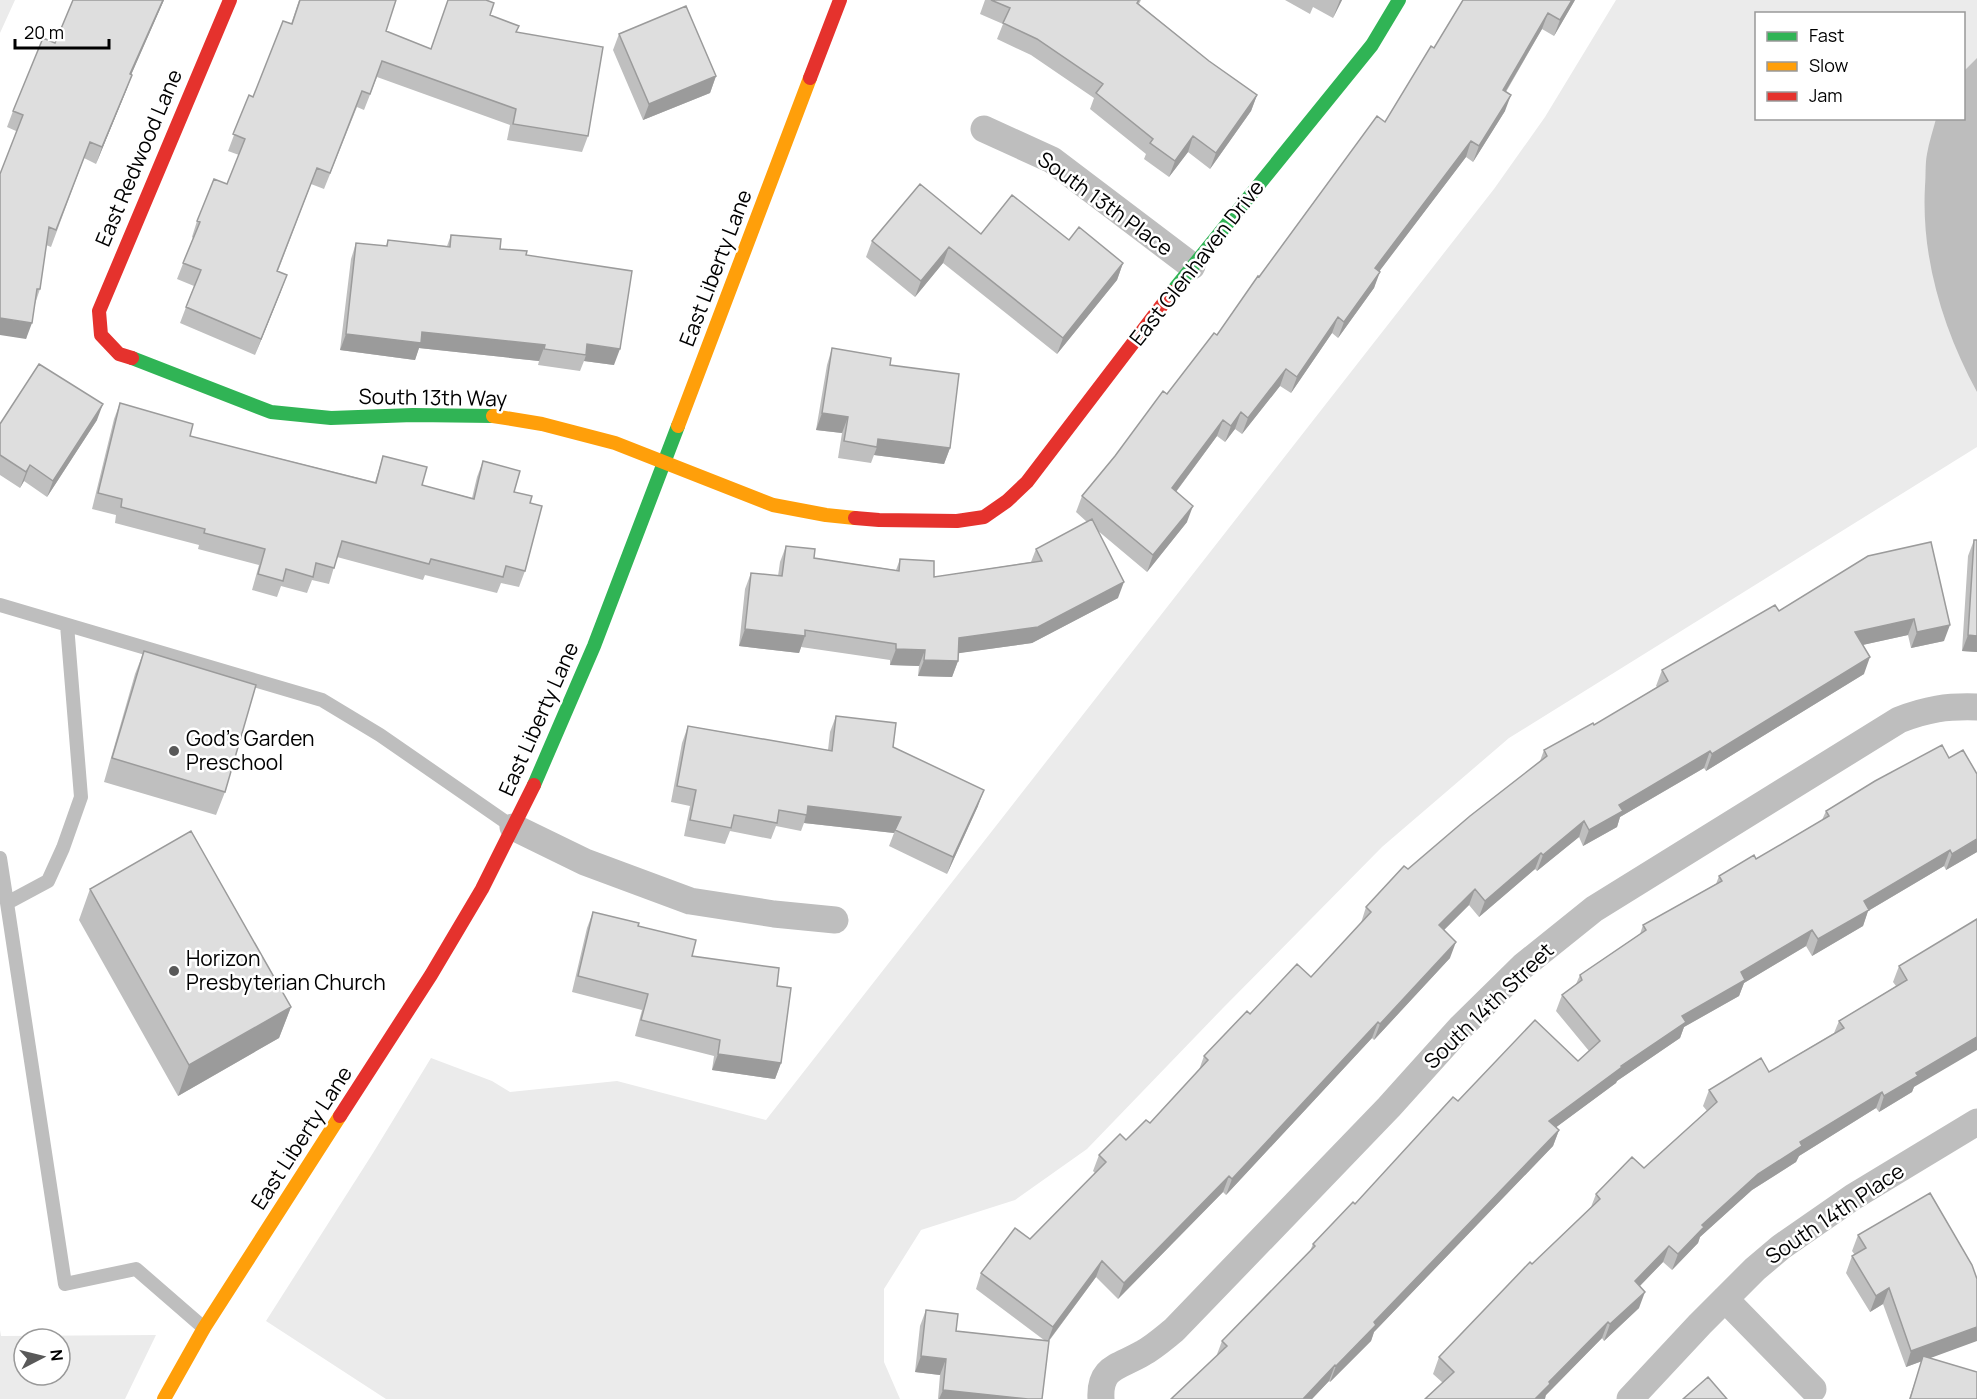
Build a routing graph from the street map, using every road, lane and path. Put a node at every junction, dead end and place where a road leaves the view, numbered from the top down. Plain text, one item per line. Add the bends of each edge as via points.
1 (230, 0) edge
2 (840, 0) edge
3 (1399, 0) edge
4 (984, 129) dead end
5 (1192, 266) junction
6 (101, 335) joint
7 (664, 463) junction
8 (984, 517) joint
9 (0, 605) edge
10 (67, 625) junction
11 (1977, 707) edge
12 (513, 827) junction
13 (0, 858) edge
14 (7, 903) junction
15 (835, 920) dead end
16 (1977, 1122) edge
17 (1725, 1299) junction
18 (204, 1328) junction
19 (1813, 1389) dead end
20 (1101, 1392) edge
21 (164, 1399) edge
22 (1630, 1399) edge

1 - 6 street, East Redwood Lane via 110,280 99,311
2 - 7 street, East Liberty Lane
3 - 5 street, East Glenhaven Drive via 1372,45
4 - 5 street, South 13th Place via 1052,160
5 - 8 street, East Glenhaven Drive via 1027,482
6 - 7 street, South 13th Way via 119,354 271,412 331,418 489,415 615,443
7 - 8 street, South 13th Way via 773,505 826,515 916,521
7 - 12 street, East Liberty Lane via 594,646
9 - 10 lane
10 - 12 lane via 322,700
10 - 14 lane via 81,797 48,881
11 - 20 street, South 14th Street via 1924,710 1899,720 1594,909 1523,966 1461,1027 1174,1330 1142,1354 1112,1368
12 - 15 street via 585,862 690,901
12 - 18 street, East Liberty Lane via 431,975
13 - 14 lane
14 - 18 lane via 66,1284 136,1269
16 - 17 street, South 14th Place via 1853,1197 1781,1247
17 - 19 street
17 - 22 street, South 14th Place
18 - 21 street, East Liberty Lane

